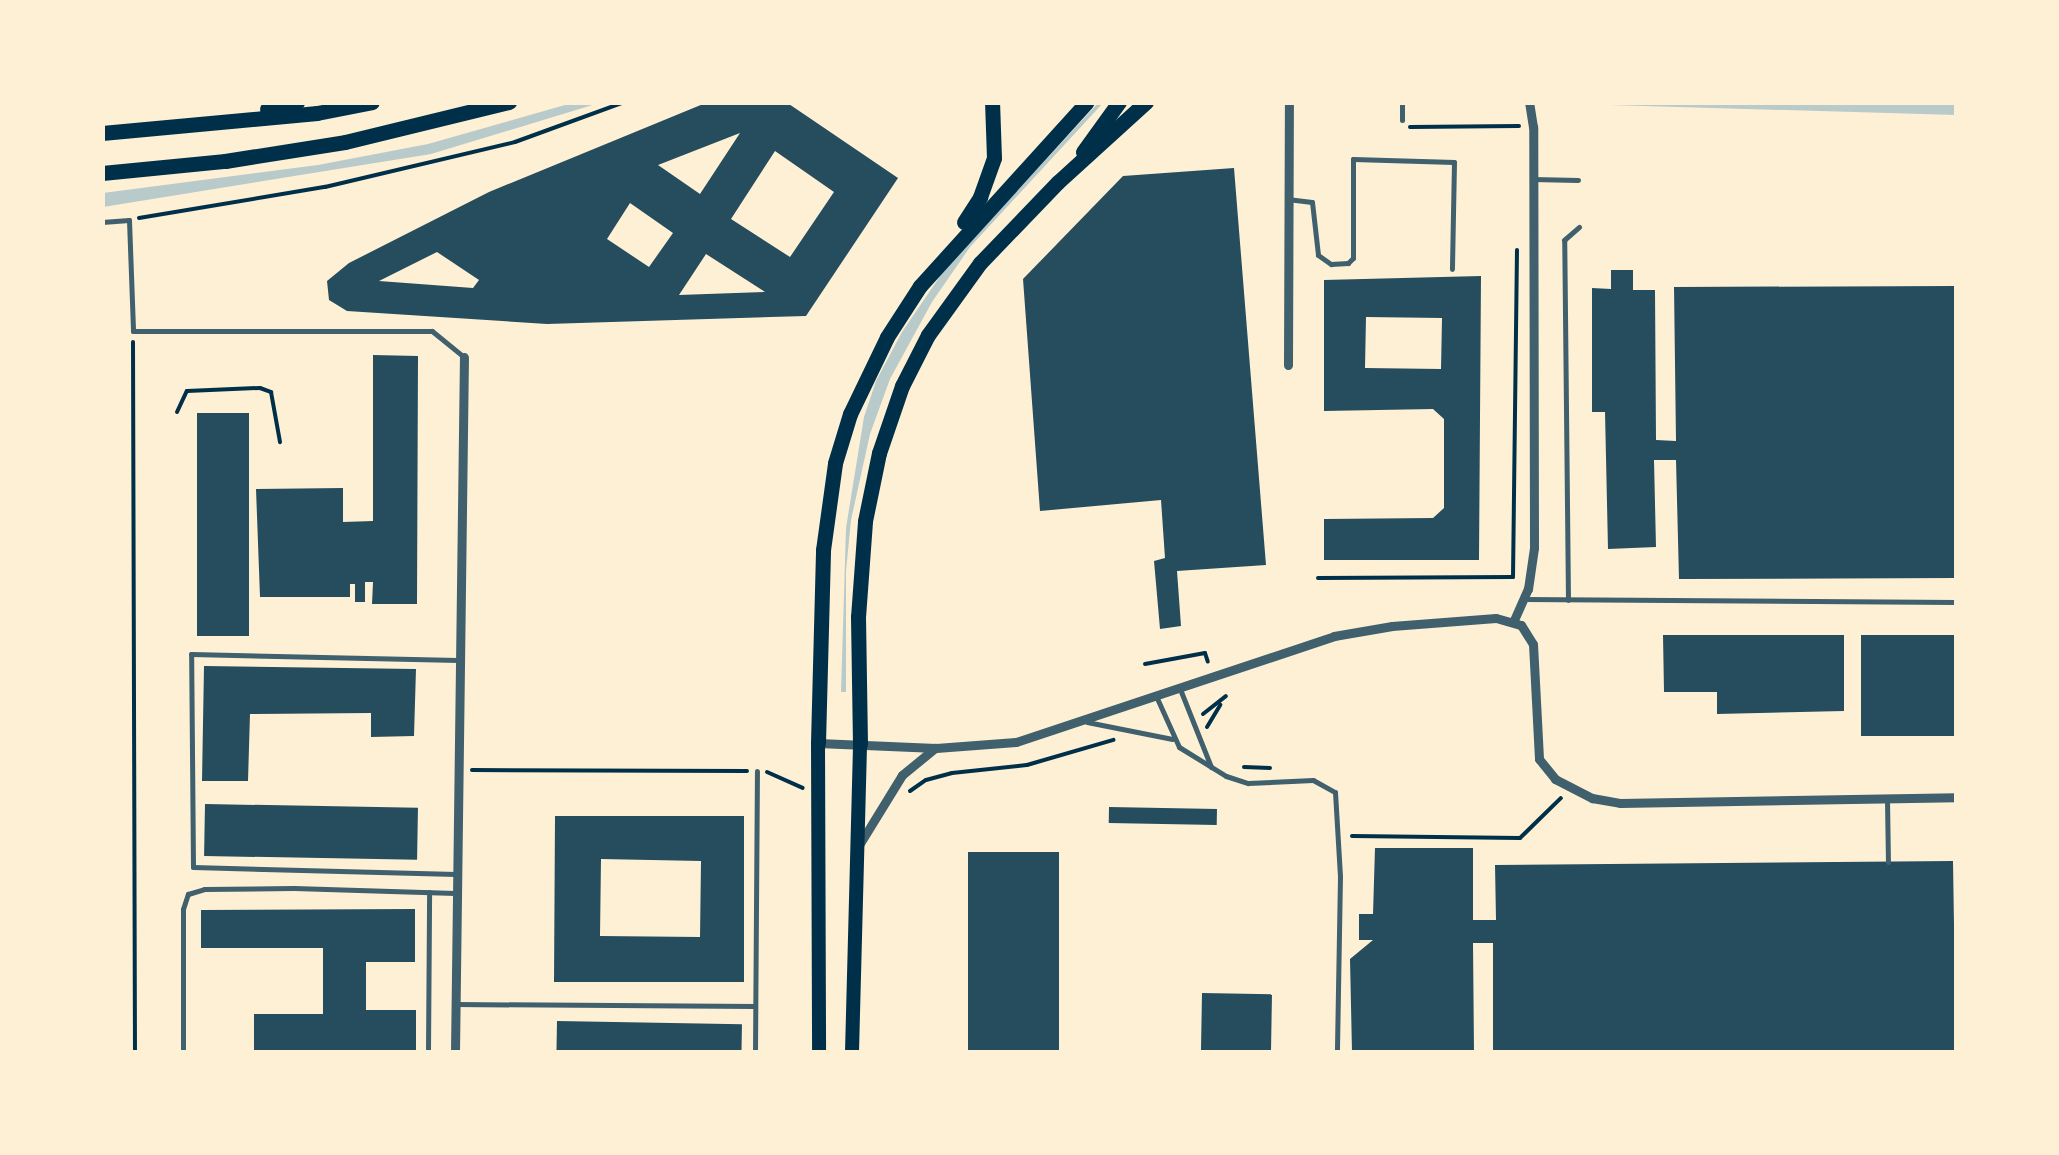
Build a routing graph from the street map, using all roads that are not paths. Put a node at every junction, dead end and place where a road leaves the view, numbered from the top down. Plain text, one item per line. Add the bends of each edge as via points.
1 (297, 102) edge
2 (372, 102) edge
3 (509, 102) edge
4 (992, 102) edge
5 (1087, 102) edge
6 (1119, 102) edge
7 (1146, 102) edge
8 (1289, 102) edge
9 (1402, 102) edge
10 (1530, 102) edge
11 (1402, 120) road end
12 (188, 126) junction
13 (102, 133) edge
14 (102, 173) edge
15 (1532, 179) junction
16 (1578, 180) dead end
17 (1058, 182) junction
18 (1287, 199) junction
19 (102, 222) edge
20 (1580, 228) dead end
21 (940, 260) junction
22 (1452, 269) dead end
23 (464, 357) joint
24 (1288, 365) dead end
25 (1524, 600) junction
26 (1568, 600) junction
27 (1956, 602) edge
28 (1514, 620) junction
29 (458, 660) junction
30 (1178, 686) junction
31 (1155, 694) junction
32 (1087, 722) junction
33 (1175, 740) junction
34 (818, 742) junction
35 (860, 744) junction
36 (936, 748) junction
37 (757, 770) road end
38 (1213, 770) junction
39 (1956, 797) edge
40 (1886, 800) junction
41 (856, 852) junction
42 (1888, 862) dead end
43 (456, 874) junction
44 (429, 892) junction
45 (456, 893) junction
46 (455, 1004) junction
47 (755, 1006) junction
48 (184, 1052) edge
49 (428, 1052) edge
50 (455, 1052) edge
51 (755, 1052) edge
52 (818, 1052) edge
53 (852, 1052) edge
54 (1337, 1052) edge

1 - 12 highway
2 - 12 highway
3 - 14 highway via 345,142
4 - 21 highway via 996,138 989,178
5 - 21 highway
6 - 17 highway
7 - 17 highway
8 - 18 street
9 - 11 lane
10 - 15 street
12 - 13 highway
15 - 16 lane
15 - 25 street via 1534,548
17 - 35 highway via 946,308 890,418 861,558
18 - 22 lane via 1312,202 1314,248 1322,259 1348,263 1354,159 1454,162
18 - 24 street
19 - 23 lane via 129,220 133,332 432,332
20 - 26 lane via 1564,240
21 - 34 highway via 887,337 841,440 823,550
23 - 29 street
25 - 26 lane
25 - 28 street
26 - 27 lane
28 - 30 street via 1364,630
28 - 40 street via 1533,644 1538,758 1570,789 1620,803
29 - 43 street
29 - 43 lane via 191,654 193,867
30 - 31 street
30 - 38 lane
31 - 32 street
31 - 33 lane
32 - 33 lane
32 - 36 street via 1016,742
33 - 38 lane
34 - 35 street
34 - 52 main road
35 - 36 street
35 - 41 main road
36 - 41 street via 891,790
37 - 47 lane
38 - 54 lane via 1238,781 1312,780 1330,786 1338,800
39 - 40 street
40 - 42 lane
41 - 53 main road
43 - 45 street
44 - 45 lane
44 - 48 lane via 276,888 188,894 182,909
44 - 49 lane
45 - 46 street
46 - 47 lane
46 - 50 street
47 - 51 lane

